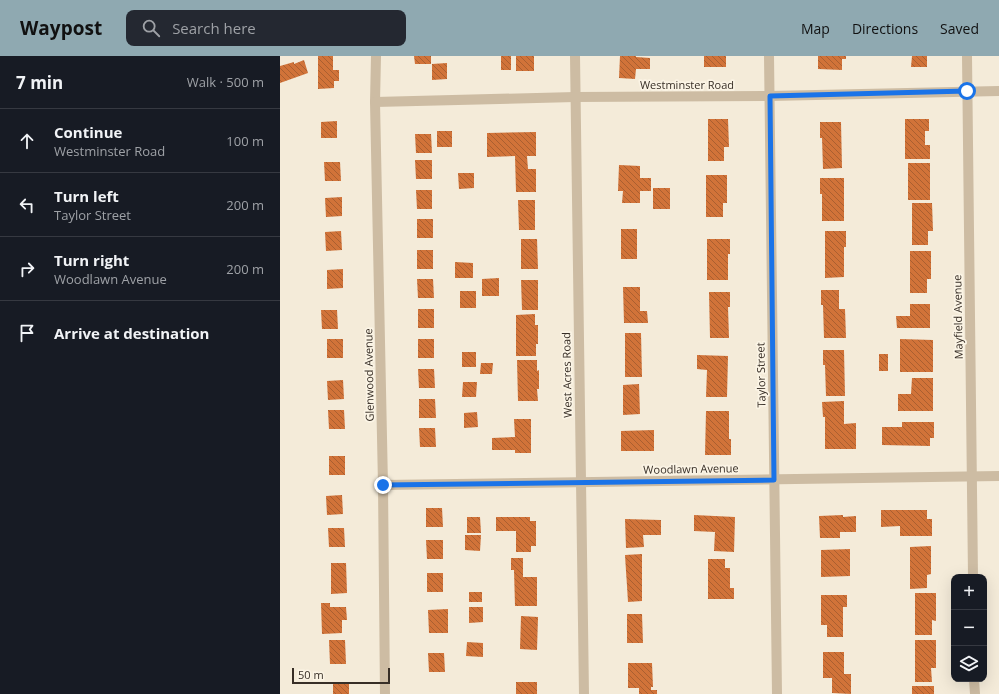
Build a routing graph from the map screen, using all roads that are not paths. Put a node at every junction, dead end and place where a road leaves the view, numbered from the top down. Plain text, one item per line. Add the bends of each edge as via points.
1 (376, 56) edge
2 (575, 56) edge
3 (769, 56) edge
4 (967, 56) edge
5 (967, 91) junction
6 (999, 91) edge
7 (770, 96) junction
8 (575, 97) junction
9 (375, 102) junction
10 (999, 476) edge
11 (972, 477) junction
12 (774, 480) junction
13 (581, 482) junction
14 (383, 485) junction
15 (973, 574) edge
16 (974, 682) edge
17 (385, 694) edge
18 (584, 694) edge
19 (777, 694) edge
20 (975, 694) edge

1 - 9 street, Glenwood Avenue
2 - 8 street, West Acres Road
3 - 7 street, Taylor Street
4 - 5 street, Mayfield Avenue
5 - 6 street, Westminster Road
5 - 7 street, Westminster Road
5 - 11 street, Mayfield Avenue
7 - 8 street, Westminster Road
7 - 12 street, Taylor Street
8 - 9 street, Westminster Road
8 - 13 street, West Acres Road
9 - 14 street, Glenwood Avenue
10 - 11 street, Woodlawn Avenue
11 - 12 street, Woodlawn Avenue
11 - 15 street, Mayfield Avenue
12 - 13 street, Woodlawn Avenue
12 - 19 street, Taylor Street
13 - 14 street, Woodlawn Avenue
13 - 18 street, West Acres Road
14 - 17 street, Glenwood Avenue
16 - 20 street

